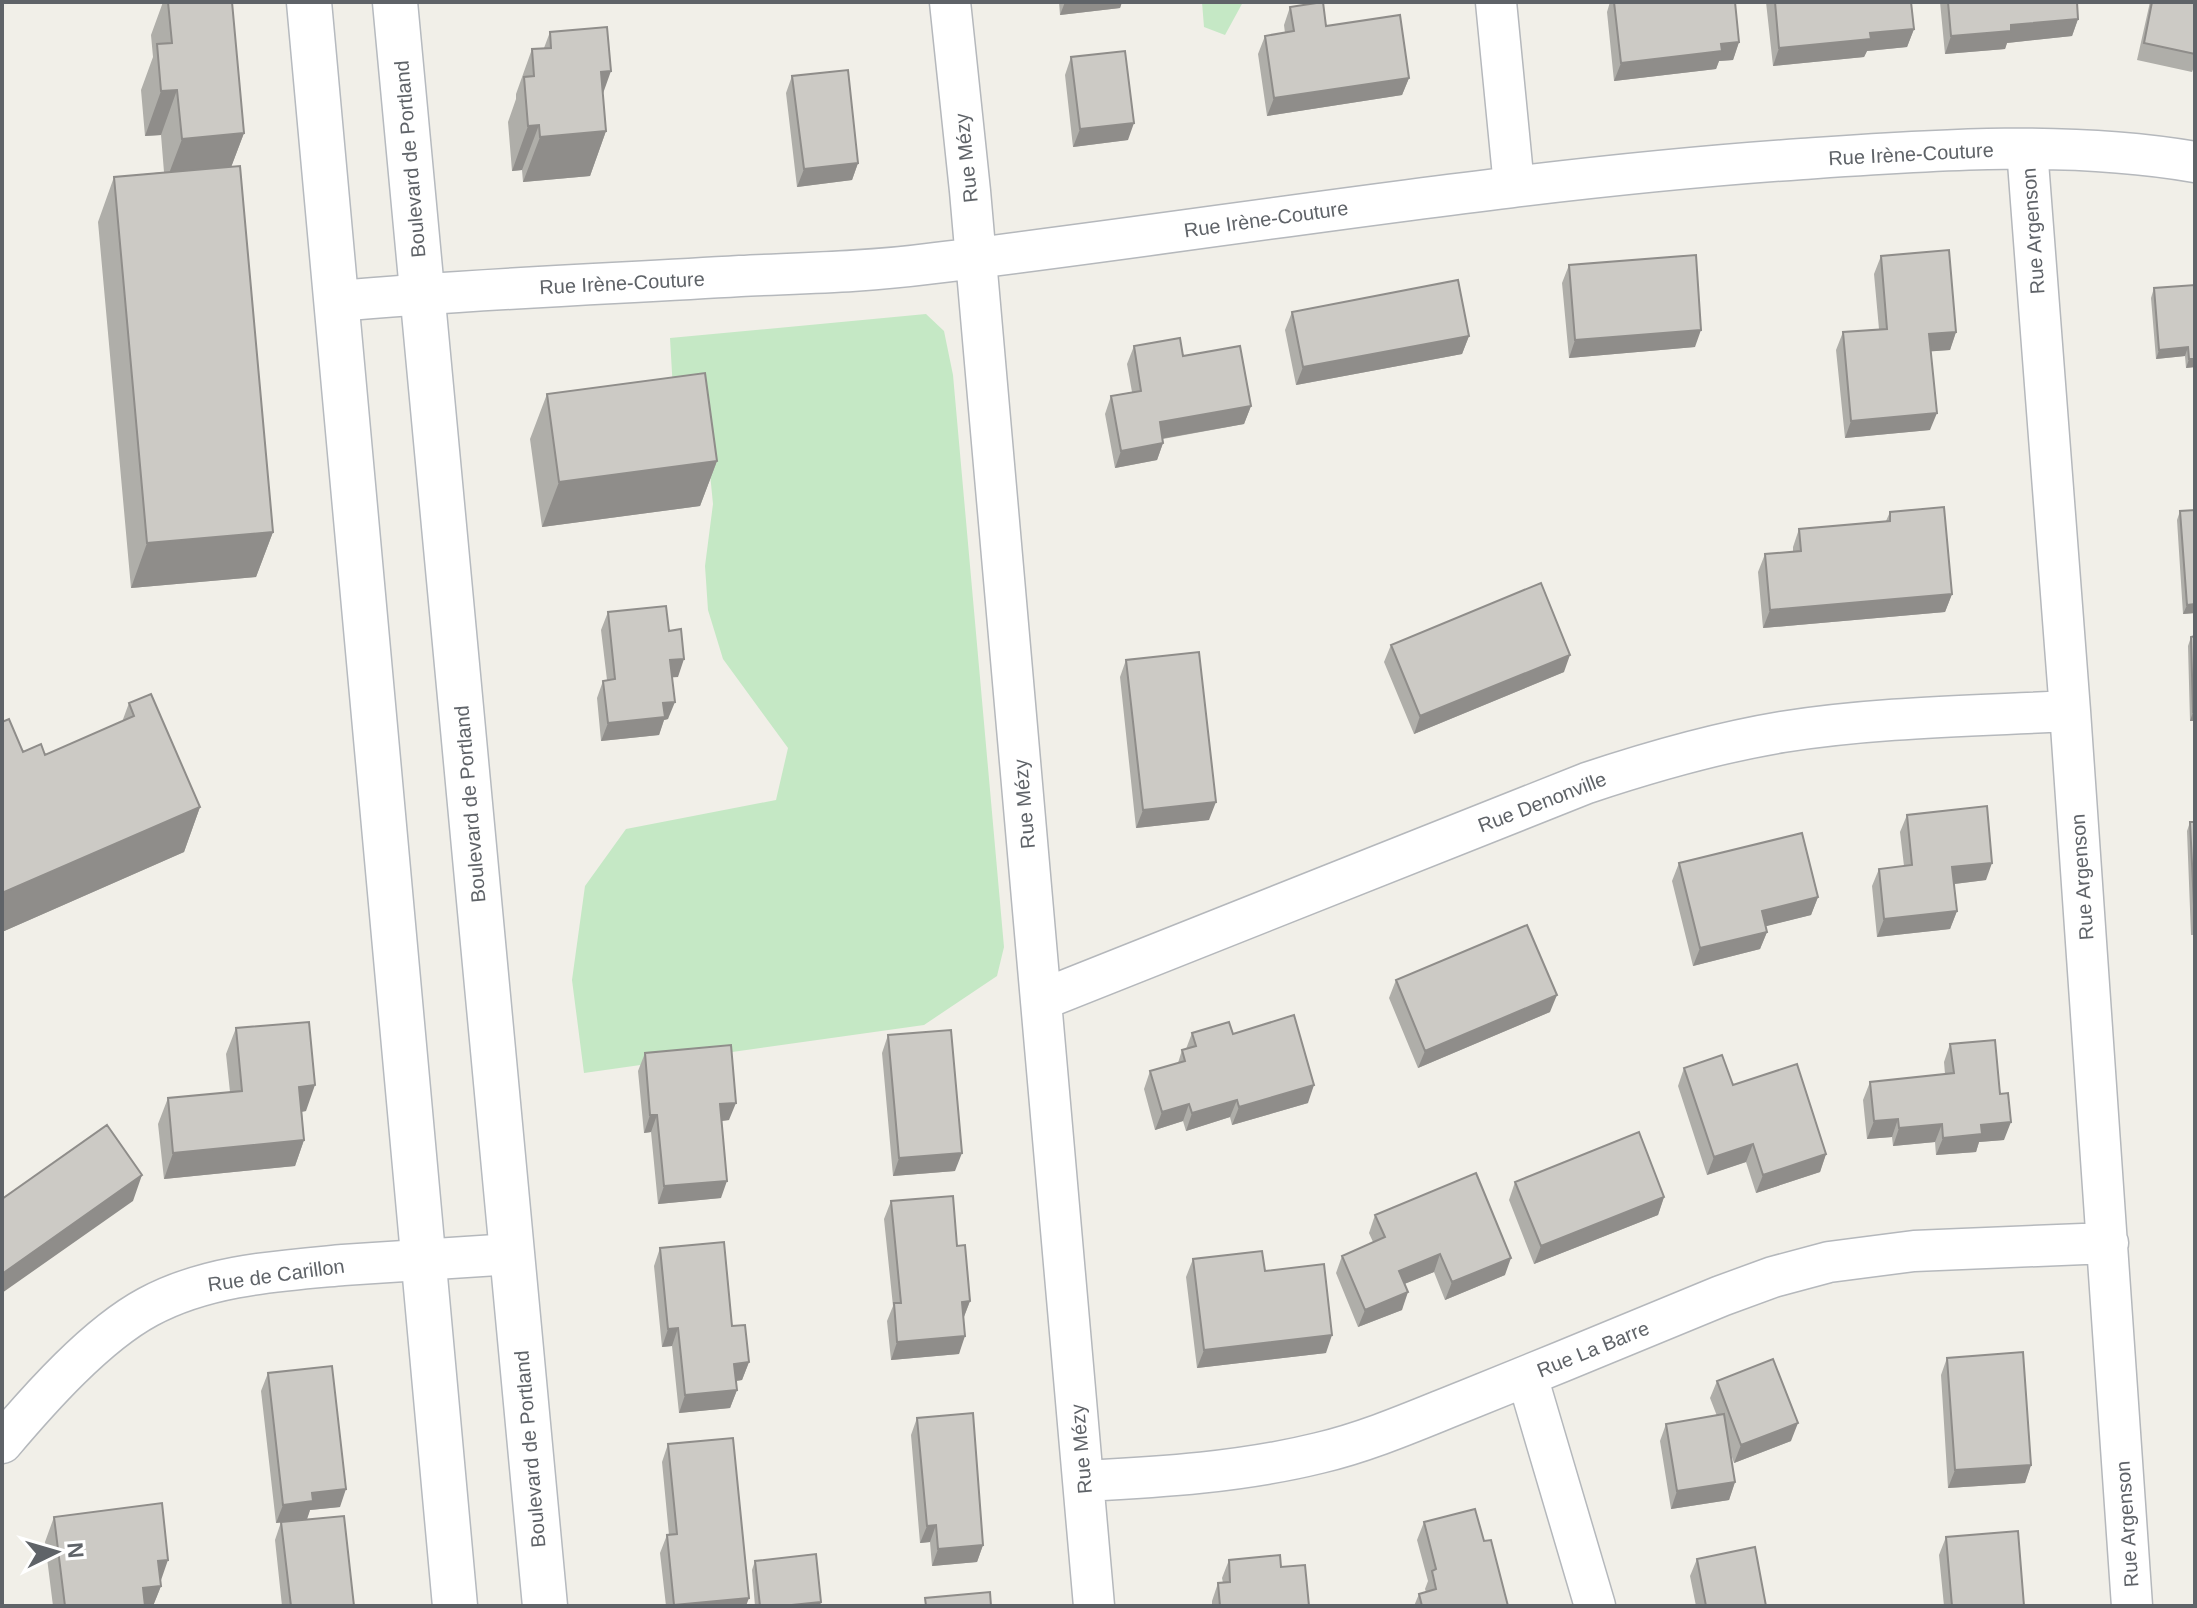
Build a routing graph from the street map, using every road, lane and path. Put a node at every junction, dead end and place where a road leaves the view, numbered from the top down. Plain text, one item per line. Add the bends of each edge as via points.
1 (309, 2) edge
2 (395, 2) edge
3 (950, 2) edge
4 (1496, 2) edge
5 (2027, 149) junction
6 (2195, 162) edge
7 (1514, 186) junction
8 (976, 257) junction
9 (423, 293) junction
10 (337, 301) junction
11 (2070, 711) junction
12 (1041, 1000) junction
13 (2108, 1243) junction
14 (512, 1254) junction
15 (423, 1260) junction
16 (1527, 1376) junction
17 (2, 1443) edge
18 (1084, 1481) junction
19 (455, 1606) edge
20 (545, 1606) edge
21 (1094, 1606) edge
22 (1595, 1606) edge
23 (2132, 1606) edge

1 - 10 main road
2 - 9 main road, Boulevard de Portland
3 - 8 street, Rue Mézy
4 - 7 street
5 - 6 street, Rue Irène-Couture via 2097,150
5 - 7 street, Rue Irène-Couture via 1695,166
5 - 11 street, Rue Argenson
7 - 8 street, Rue Irène-Couture
8 - 9 street, Rue Irène-Couture via 881,268
8 - 12 street, Rue Mézy
9 - 10 street, Rue Irène-Couture
9 - 14 main road, Boulevard de Portland
10 - 15 main road
11 - 12 street, Rue Denonville via 1872,721 1716,745 1642,764
11 - 13 street, Rue Argenson
12 - 18 street, Rue Mézy
13 - 16 street, Rue La Barre via 1914,1251 1829,1262 1760,1281
13 - 23 street, Rue Argenson
14 - 15 street, Rue de Carillon
14 - 20 main road, Boulevard de Portland
15 - 17 street, Rue de Carillon via 282,1270 188,1289 146,1308 96,1344
15 - 19 main road
16 - 18 street, Rue La Barre via 1323,1453 1211,1471
16 - 22 street
18 - 21 street, Rue Mézy

